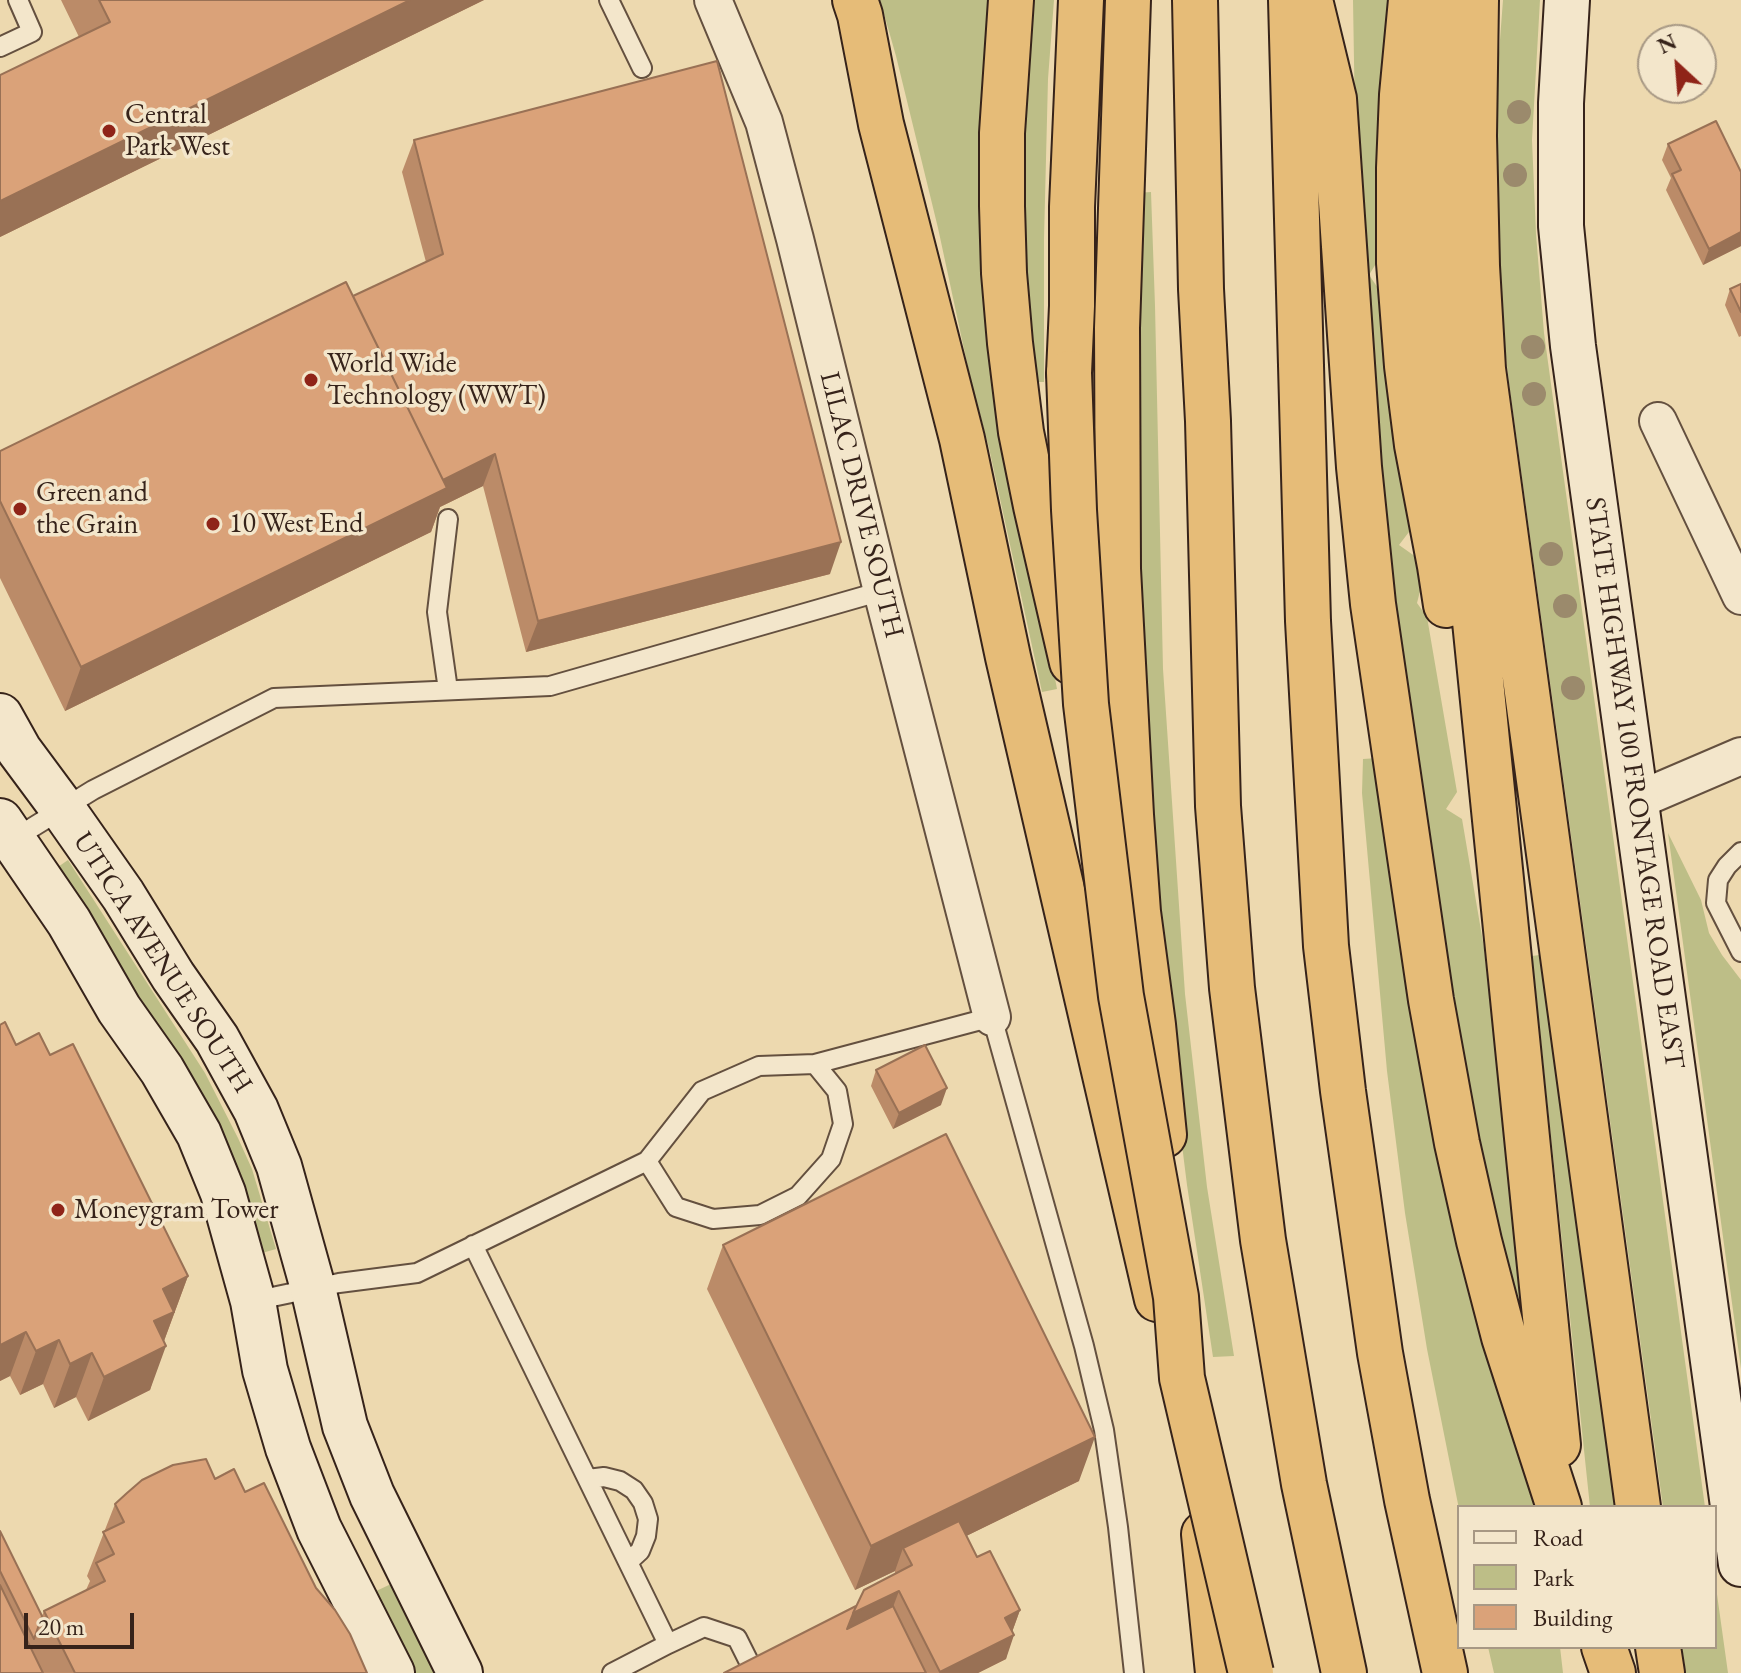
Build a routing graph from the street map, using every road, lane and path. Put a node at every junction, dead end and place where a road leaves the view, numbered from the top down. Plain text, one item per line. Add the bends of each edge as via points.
1 (18, 0) edge
2 (609, 0) edge
3 (713, 0) edge
4 (831, 0) edge
5 (855, 0) edge
6 (1011, 0) edge
7 (1081, 0) edge
8 (1128, 0) edge
9 (1195, 0) edge
10 (1291, 0) edge
11 (1310, 0) edge
12 (1411, 0) edge
13 (1449, 0) edge
14 (1476, 0) edge
15 (1567, 0) edge
16 (0, 47) edge
17 (642, 68) dead end
18 (881, 124) junction
19 (1658, 421) dead end
20 (448, 519) dead end
21 (882, 591) junction
22 (1741, 596) edge
23 (448, 690) junction
24 (0, 716) edge
25 (1741, 756) edge
26 (1636, 801) junction
27 (62, 808) junction
28 (6, 831) edge
29 (1741, 852) edge
30 (1138, 912) junction
31 (1506, 938) junction
32 (1741, 952) edge
33 (992, 1017) junction
34 (815, 1064) junction
35 (647, 1161) junction
36 (473, 1245) junction
37 (313, 1288) junction
38 (253, 1301) junction
39 (1182, 1378) junction
40 (588, 1479) junction
41 (1560, 1505) edge
42 (1561, 1505) edge
43 (1638, 1505) edge
44 (628, 1562) junction
45 (1741, 1564) edge
46 (668, 1644) junction
47 (1580, 1649) edge
48 (1605, 1649) edge
49 (1658, 1649) edge
50 (751, 1666) edge
51 (392, 1673) edge
52 (460, 1673) edge
53 (612, 1673) edge
54 (1134, 1673) edge
55 (1218, 1673) edge
56 (1251, 1673) edge
57 (1344, 1673) edge
58 (1445, 1673) edge
59 (1583, 1673) edge
60 (1613, 1673) edge
61 (1662, 1673) edge

1 - 16 lane via 32,32
2 - 17 lane
3 - 21 street, LILAC DRIVE SOUTH via 764,122
4 - 18 highway
5 - 18 highway
6 - 30 highway via 1002,206 1021,432 1050,573
7 - 39 highway, bridge via 1069,373 1086,704 1121,996 1176,1297
8 - 30 highway via 1117,328 1118,569
9 - 57 highway via 1218,791 1232,988 1263,1240 1304,1484
10 - 58 highway via 1308,621 1326,946 1380,1353
11 - 41 highway via 1334,99 1369,575 1429,986 1479,1241 1504,1337
12 - 31 highway via 1399,168 1407,366 1462,724
13 - 31 highway via 1437,124 1440,247
14 - 43 highway via 1474,136 1483,369
15 - 26 street, STATE HIGHWAY 100 FRONTAGE ROAD EAST via 1561,226
18 - 39 highway, bridge via 962,439 1154,1285
19 - 22 street
20 - 23 lane via 437,612
21 - 23 lane via 550,686
21 - 33 street, LILAC DRIVE SOUTH
23 - 27 lane via 274,698
24 - 27 street, UTICA AVENUE SOUTH
25 - 26 street
26 - 45 street, STATE HIGHWAY 100 FRONTAGE ROAD EAST
27 - 28 lane
27 - 37 street, UTICA AVENUE SOUTH via 217,1039 256,1110 279,1166
28 - 38 street, UTICA AVENUE SOUTH via 69,922 199,1134 223,1193
29 - 32 lane via 1718,880 1716,903
30 - 55 highway
31 - 42 highway
33 - 34 lane
33 - 54 lane via 1104,1430
34 - 35 lane via 759,1066 702,1091
34 - 35 lane via 837,1091 843,1124 831,1159 798,1196 760,1215 713,1219 676,1207
35 - 36 lane
36 - 37 lane via 417,1273
36 - 40 lane
37 - 38 lane
37 - 52 street, UTICA AVENUE SOUTH via 345,1426 372,1495
38 - 51 street, UTICA AVENUE SOUTH via 265,1370 288,1448 319,1529
39 - 56 highway, bridge
40 - 44 lane
40 - 44 lane via 620,1481 643,1503 646,1536
44 - 46 lane
46 - 50 lane via 704,1627 737,1638
46 - 53 lane
47 - 59 highway
48 - 60 highway
49 - 61 highway

